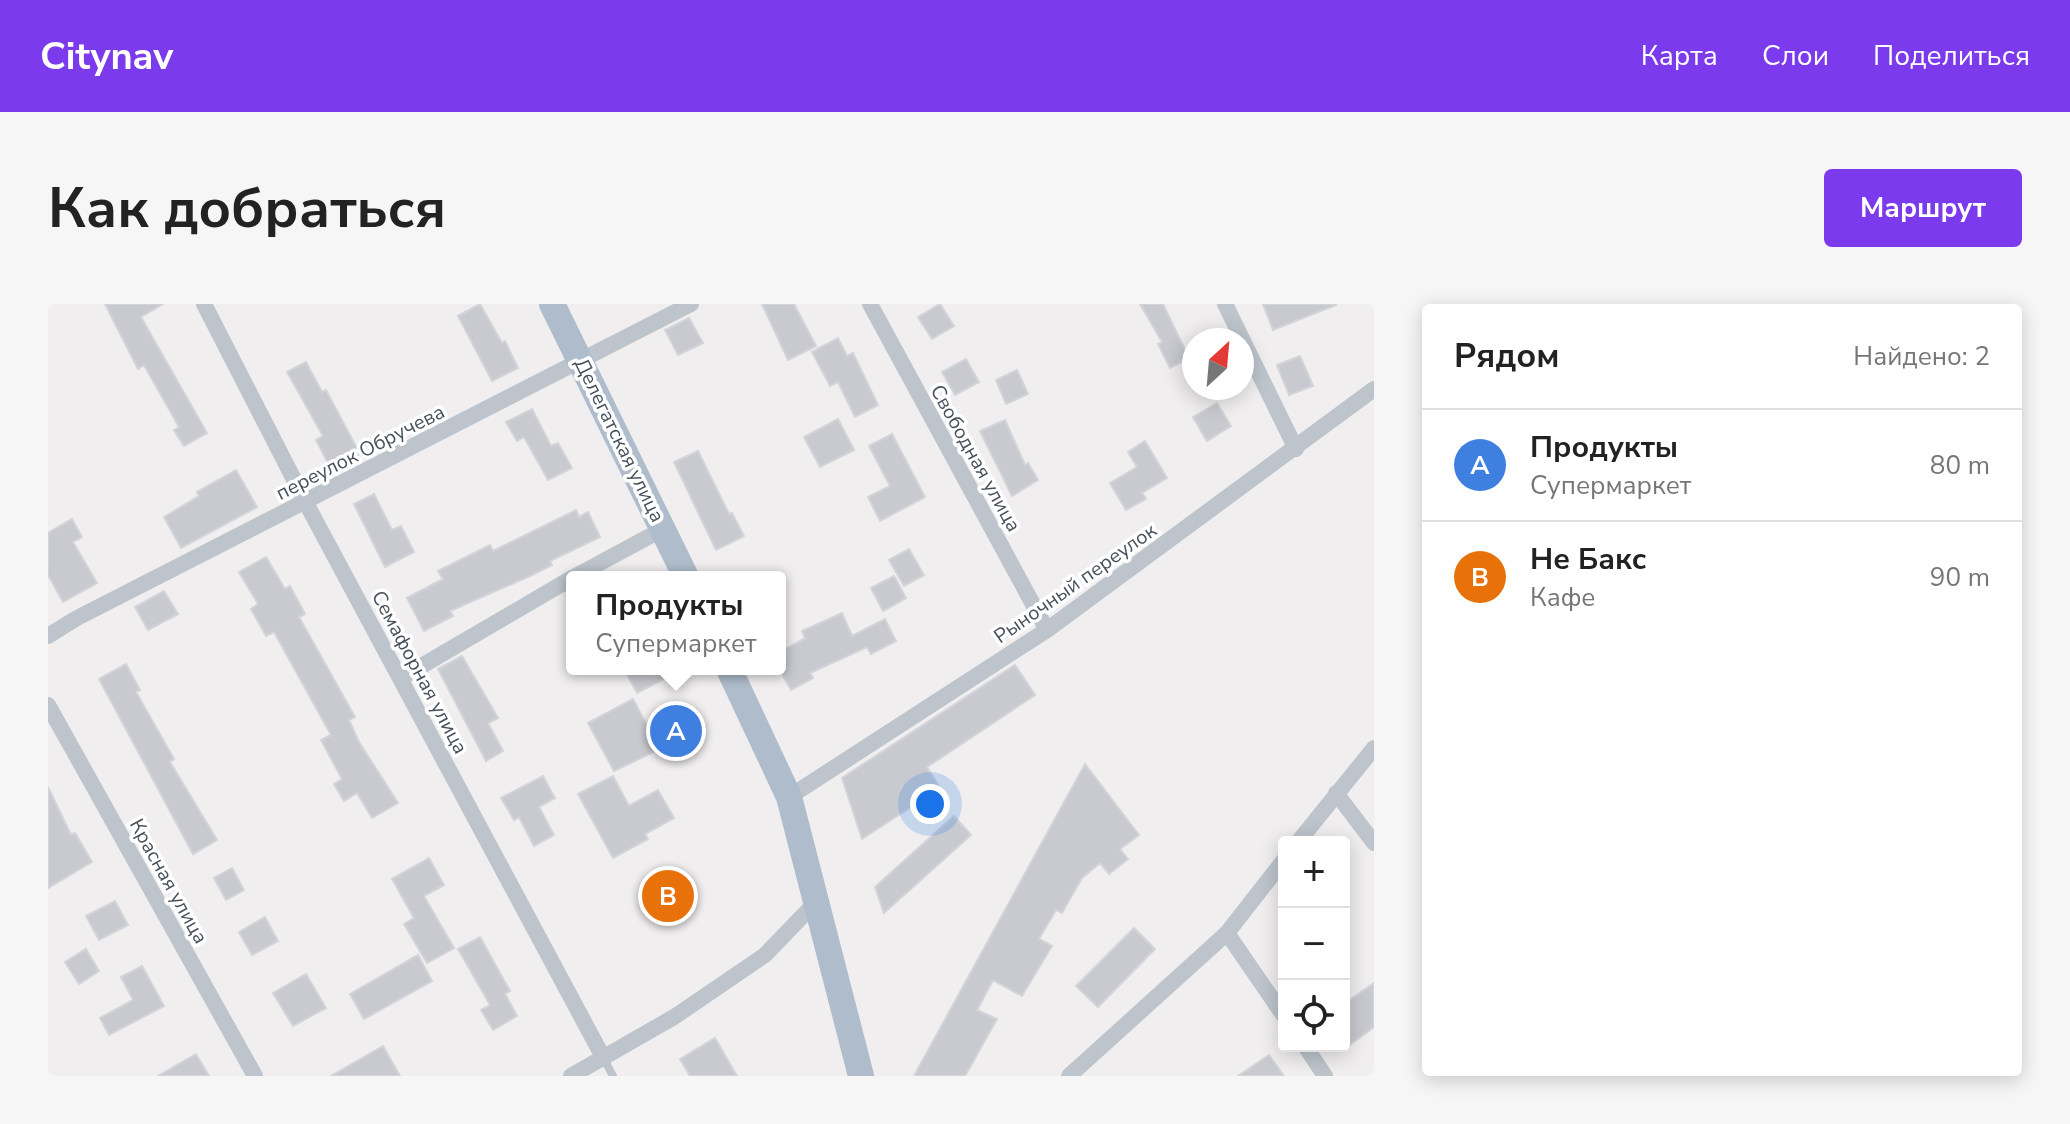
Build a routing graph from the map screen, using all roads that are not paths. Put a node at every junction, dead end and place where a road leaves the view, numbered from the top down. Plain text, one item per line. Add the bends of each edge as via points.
1 (204, 304) edge
2 (552, 304) edge
3 (691, 304) edge
4 (870, 304) edge
5 (1225, 304) edge
6 (581, 360) junction
7 (1374, 389) edge
8 (1296, 449) junction
9 (306, 503) junction
10 (663, 529) junction
11 (586, 571) edge
12 (683, 571) edge
13 (566, 582) edge
14 (1047, 630) junction
15 (48, 636) edge
16 (732, 675) edge
17 (401, 678) junction
18 (48, 705) edge
19 (1374, 748) edge
20 (1336, 793) junction
21 (789, 797) junction
22 (1303, 836) edge
23 (1374, 843) edge
24 (1278, 868) edge
25 (818, 900) junction
26 (1227, 933) junction
27 (1278, 1007) edge
28 (1309, 1052) edge
29 (604, 1059) junction
30 (1080, 1072) edge
31 (255, 1076) edge
32 (571, 1076) edge
33 (613, 1076) edge
34 (861, 1076) edge
35 (1325, 1076) edge

1 - 9 street, Семафорная улица
2 - 6 main road, Делегатская улица
3 - 6 street, переулок Обручева
4 - 14 street, Свободная улица
5 - 8 street
6 - 9 street, переулок Обручева
6 - 10 main road, Делегатская улица
7 - 8 street, Рыночный переулок
8 - 14 street, Рыночный переулок
9 - 15 street, переулок Обручева
9 - 17 street, Семафорная улица
10 - 11 street
10 - 12 main road, Делегатская улица
13 - 17 street
14 - 21 street, Рыночный переулок
16 - 21 main road
17 - 29 street, Семафорная улица
18 - 31 street, Красная улица
19 - 20 street
20 - 22 street
20 - 23 street
21 - 25 main road
24 - 26 street
25 - 29 street via 765,955
25 - 34 main road
26 - 27 street
26 - 30 street
28 - 35 street
29 - 32 street
29 - 33 lane

